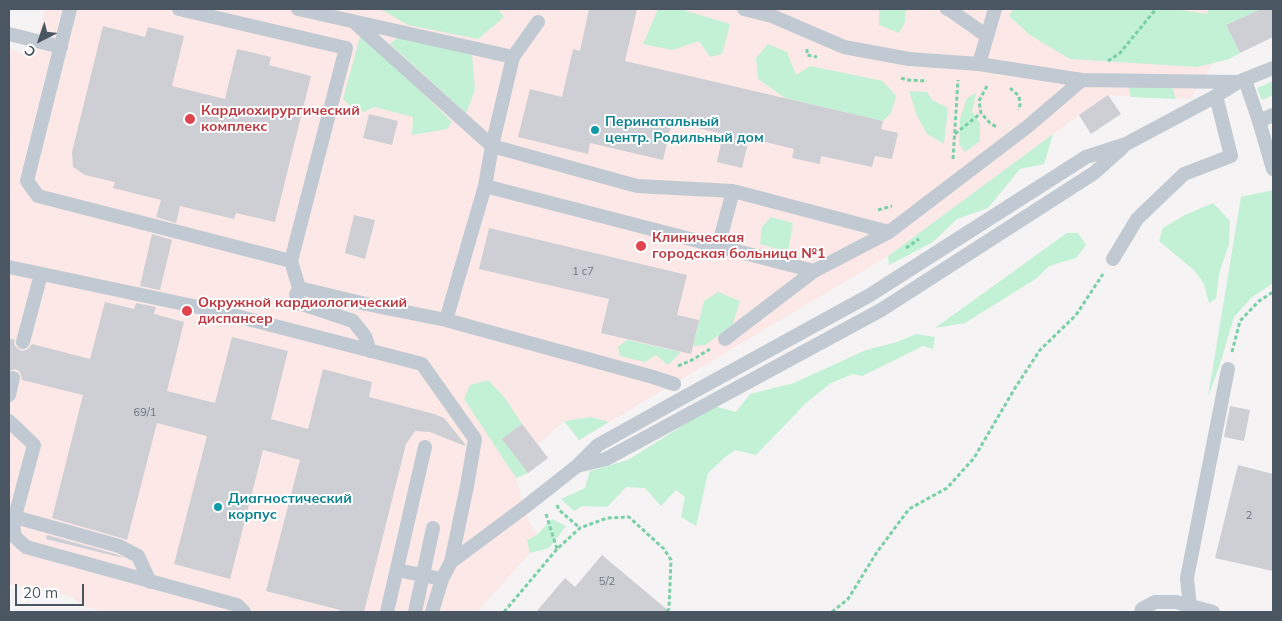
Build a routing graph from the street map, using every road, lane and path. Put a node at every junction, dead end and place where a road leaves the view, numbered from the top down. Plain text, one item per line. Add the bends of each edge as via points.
1 (70, 9) edge
2 (179, 9) edge
3 (298, 9) edge
4 (744, 9) edge
5 (947, 9) edge
6 (994, 9) edge
7 (1156, 9) edge
8 (773, 12) edge
9 (354, 22) junction
10 (538, 22) dead end
11 (807, 31) junction
12 (9, 34) edge
13 (987, 36) junction
14 (61, 47) junction
15 (513, 58) junction
16 (825, 59) dead end
17 (959, 62) junction
18 (978, 64) junction
19 (1273, 68) edge
20 (898, 78) dead end
21 (1082, 80) junction
22 (932, 81) dead end
23 (1242, 81) junction
24 (957, 82) junction
25 (965, 83) dead end
26 (980, 85) dead end
27 (987, 86) junction
28 (996, 87) dead end
29 (1004, 88) dead end
30 (1216, 96) junction
31 (981, 113) junction
32 (1016, 115) dead end
33 (1273, 115) edge
34 (1259, 121) junction
35 (955, 134) junction
36 (994, 134) dead end
37 (1126, 144) junction
38 (492, 146) junction
39 (1273, 168) edge
40 (952, 184) junction
41 (484, 186) junction
42 (733, 191) junction
43 (896, 205) dead end
44 (877, 210) dead end
45 (1004, 210) junction
46 (906, 219) junction
47 (1012, 225) junction
48 (889, 232) junction
49 (718, 247) junction
50 (930, 256) junction
51 (1114, 259) joint
52 (291, 261) junction
53 (9, 267) edge
54 (814, 271) junction
55 (41, 274) junction
56 (299, 288) junction
57 (1273, 292) edge
58 (446, 320) junction
59 (725, 339) joint
60 (23, 342) dead end
61 (370, 351) junction
62 (1228, 369) joint
63 (653, 376) junction
64 (13, 378) dead end
65 (674, 384) dead end
66 (9, 395) edge
67 (9, 421) edge
68 (425, 447) dead end
69 (577, 466) junction
70 (559, 510) dead end
71 (546, 513) dead end
72 (13, 514) edge
73 (433, 528) dead end
74 (580, 528) junction
75 (557, 550) junction
76 (451, 562) junction
77 (397, 570) junction
78 (423, 575) junction
79 (442, 579) junction
80 (150, 582) junction
81 (1189, 610) edge
82 (244, 612) edge
83 (387, 612) edge
84 (415, 612) edge
85 (432, 612) edge
86 (504, 612) edge
87 (666, 612) edge
88 (832, 612) edge
89 (1141, 612) edge
90 (1213, 612) edge

1 - 14 lane
2 - 52 lane via 346,48
3 - 9 lane
4 - 8 lane
5 - 13 lane
6 - 13 lane
7 - 21 path via 1120,53
8 - 11 lane
9 - 15 lane
9 - 38 lane
10 - 15 lane
11 - 16 path via 807,54
11 - 17 lane via 844,47 909,59
12 - 14 lane
13 - 18 lane
14 - 52 lane via 27,181 38,196
15 - 38 lane
17 - 18 lane
17 - 24 path
18 - 21 lane
19 - 23 lane
20 - 22 path
21 - 23 lane
21 - 40 lane
23 - 30 lane
23 - 34 lane
24 - 25 path
24 - 35 path
26 - 27 path
27 - 28 path
27 - 31 path via 979,101
29 - 32 path via 1012,89 1019,96
30 - 37 lane
30 - 51 lane via 1231,156 1184,174 1137,219
31 - 35 path
31 - 36 path via 1000,129
33 - 34 lane
34 - 39 lane
35 - 40 path
37 - 45 lane via 1086,157
37 - 47 lane via 1094,173
38 - 41 lane
38 - 42 lane via 637,186
40 - 46 lane
41 - 49 lane
41 - 58 lane
42 - 48 lane
42 - 49 lane
43 - 44 path
45 - 47 lane
45 - 50 lane
46 - 48 lane
46 - 50 path
47 - 69 lane via 881,310 606,459
48 - 54 lane
49 - 54 lane
50 - 69 lane via 870,295 598,445
51 - 88 path via 1076,315 1040,350 974,458 947,488 909,509 848,599
52 - 56 lane
53 - 55 lane
54 - 59 lane
55 - 60 lane
55 - 61 lane via 217,311
56 - 58 lane
56 - 61 lane via 296,296 299,303 352,321 365,336
57 - 62 path via 1240,321
58 - 63 lane
59 - 63 path via 692,360
61 - 76 lane via 422,364 475,439
62 - 81 lane via 1187,578
63 - 65 lane
64 - 66 lane
67 - 72 lane via 34,445
68 - 77 lane
69 - 76 lane
70 - 74 path
71 - 75 path
72 - 80 lane via 119,546 138,556
72 - 80 lane via 15,537 26,547
73 - 78 lane
74 - 75 path
74 - 87 path via 607,518 628,517 664,549 672,560 669,609
75 - 86 path
76 - 79 lane
77 - 78 lane
77 - 83 lane
78 - 79 lane
78 - 84 lane
79 - 85 lane
80 - 82 lane via 237,605
81 - 89 lane via 1176,602 1155,602
81 - 90 lane

